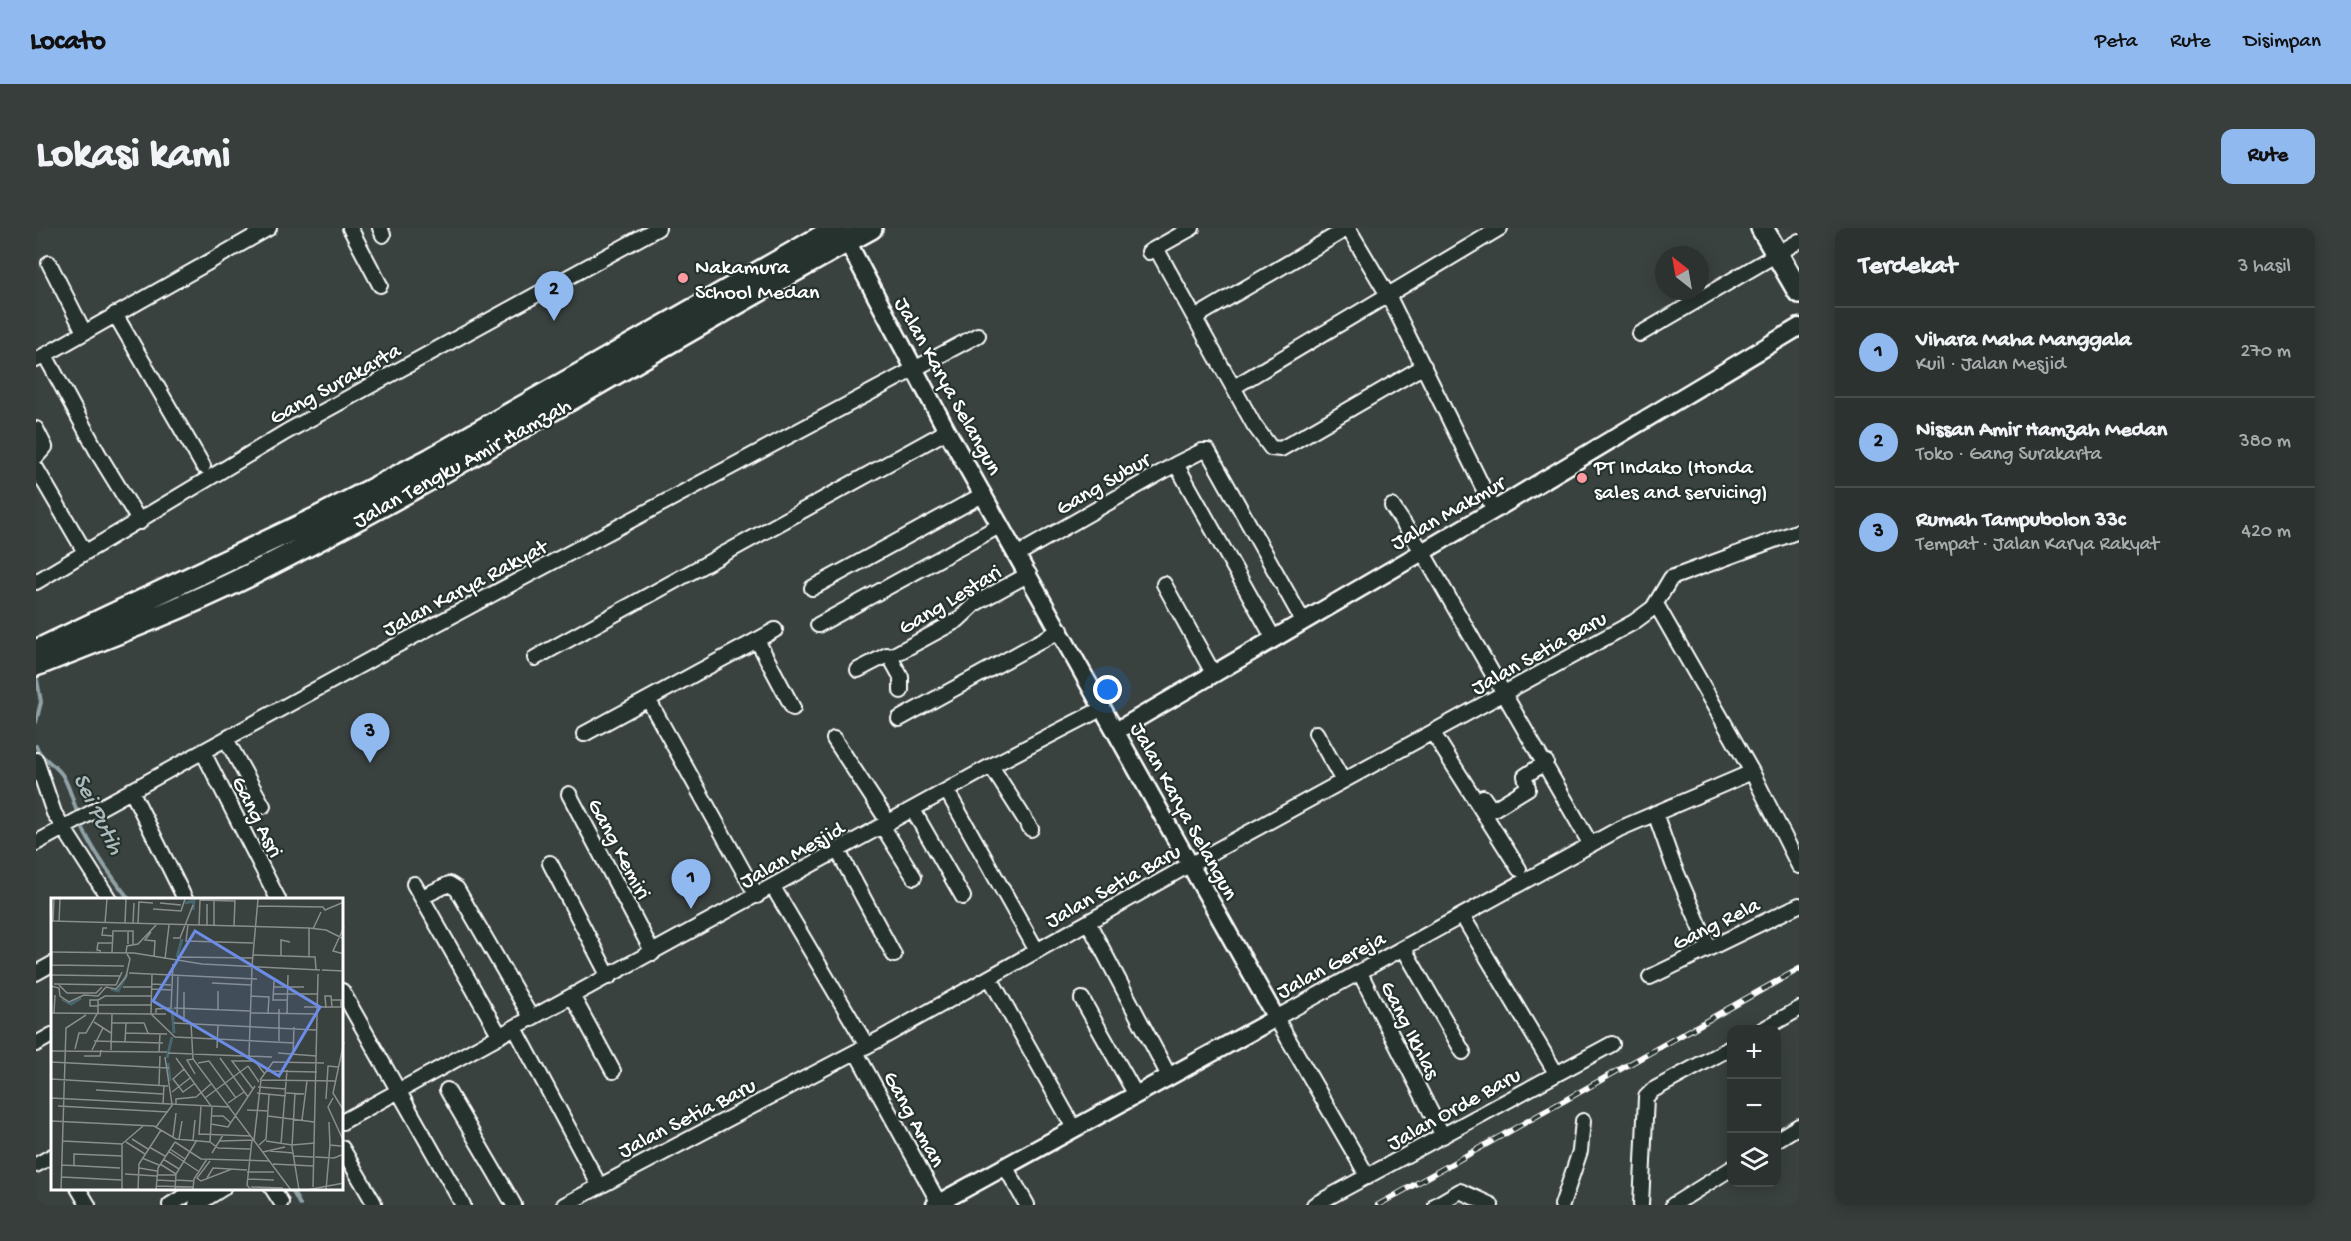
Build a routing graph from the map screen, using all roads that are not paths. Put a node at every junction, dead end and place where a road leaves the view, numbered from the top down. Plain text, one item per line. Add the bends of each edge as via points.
1 (269, 228) edge
2 (350, 228) edge
3 (658, 228) edge
4 (871, 228) edge
5 (1192, 228) edge
6 (1348, 228) edge
7 (1500, 228) edge
8 (1762, 228) edge
9 (250, 232) edge
10 (842, 235) edge
11 (1799, 241) edge
12 (1778, 255) junction
13 (49, 263) dead end
14 (380, 285) dead end
15 (1799, 292) edge
16 (1389, 297) junction
17 (115, 314) junction
18 (1196, 317) junction
19 (1799, 327) edge
20 (84, 332) junction
21 (1640, 334) dead end
22 (978, 335) dead end
23 (40, 357) edge
24 (1424, 366) junction
25 (913, 368) junction
26 (1234, 387) junction
27 (36, 429) edge
28 (947, 431) junction
29 (36, 457) edge
30 (1176, 465) junction
31 (203, 466) dead end
32 (36, 468) edge
33 (984, 494) junction
34 (1392, 506) dead end
35 (1494, 510) junction
36 (140, 522) junction
37 (1001, 525) junction
38 (1799, 531) edge
39 (1422, 551) junction
40 (85, 552) junction
41 (1018, 554) junction
42 (1029, 574) junction
43 (36, 582) edge
44 (1164, 584) dead end
45 (812, 588) dead end
46 (1656, 604) junction
47 (1303, 621) junction
48 (818, 625) dead end
49 (775, 630) dead end
50 (1061, 630) junction
51 (1274, 639) junction
52 (757, 640) junction
53 (42, 651) edge
54 (890, 657) junction
55 (535, 658) dead end
56 (858, 670) dead end
57 (1213, 674) junction
58 (901, 691) dead end
59 (1505, 693) junction
60 (648, 699) junction
61 (793, 708) dead end
62 (1103, 708) junction
63 (899, 719) dead end
64 (1116, 731) junction
65 (1316, 733) dead end
66 (1433, 733) junction
67 (584, 734) dead end
68 (834, 738) dead end
69 (226, 740) junction
70 (203, 752) junction
71 (36, 760) edge
72 (1546, 762) junction
73 (991, 766) junction
74 (1752, 772) junction
75 (1343, 781) junction
76 (131, 790) junction
77 (947, 790) junction
78 (569, 794) dead end
79 (1475, 798) junction
80 (263, 806) dead end
81 (913, 810) junction
82 (1655, 813) junction
83 (886, 825) junction
84 (65, 827) junction
85 (1031, 829) dead end
86 (36, 843) edge
87 (1591, 845) junction
88 (838, 851) junction
89 (550, 863) dead end
90 (1191, 864) junction
91 (1799, 866) edge
92 (1519, 869) dead end
93 (914, 878) dead end
94 (414, 884) dead end
95 (773, 887) junction
96 (757, 896) junction
97 (422, 897) junction
98 (963, 897) dead end
99 (108, 898) edge
100 (185, 898) edge
101 (277, 898) edge
102 (1799, 905) edge
103 (1463, 917) junction
104 (1088, 922) junction
105 (1709, 947) junction
106 (1404, 949) junction
107 (1037, 951) junction
108 (653, 953) junction
109 (894, 955) dead end
110 (51, 965) edge
111 (36, 973) edge
112 (1360, 974) junction
113 (609, 977) junction
114 (1650, 977) dead end
115 (990, 978) junction
116 (344, 995) edge
117 (573, 997) junction
118 (1082, 999) dead end
119 (1799, 1009) edge
120 (1276, 1018) junction
121 (532, 1019) junction
122 (1769, 1025) edge
123 (515, 1028) junction
124 (51, 1036) edge
125 (500, 1036) junction
126 (36, 1044) edge
127 (1612, 1044) dead end
128 (862, 1049) junction
129 (1727, 1049) edge
130 (1463, 1052) dead end
131 (614, 1071) dead end
132 (1557, 1073) junction
133 (1169, 1076) junction
134 (447, 1090) dead end
135 (399, 1092) junction
136 (1136, 1095) junction
137 (344, 1121) edge
138 (1583, 1121) dead end
139 (1799, 1126) edge
140 (1074, 1128) junction
141 (1443, 1136) junction
142 (1781, 1137) edge
143 (344, 1151) edge
144 (51, 1157) edge
145 (36, 1165) edge
146 (1005, 1166) junction
147 (1727, 1171) edge
148 (1368, 1177) junction
149 (599, 1185) junction
150 (79, 1190) edge
151 (195, 1190) edge
152 (220, 1190) edge
153 (273, 1190) edge
154 (281, 1202) dead end
155 (374, 1203) dead end
156 (568, 1204) edge
157 (938, 1204) edge
158 (88, 1205) edge
159 (170, 1205) edge
160 (196, 1205) edge
161 (464, 1205) edge
162 (514, 1205) edge
163 (1027, 1205) edge
164 (1314, 1205) edge
165 (1436, 1205) edge
166 (1491, 1205) edge
167 (1562, 1205) edge
168 (1641, 1205) edge
169 (1673, 1205) edge

1 - 9 street
2 - 14 street
3 - 36 street, Gang Surakarta via 286,432
4 - 10 main road, Jalan Tengku Amir Hamzah
5 - 18 street via 1152,250
6 - 16 street
6 - 18 street
7 - 16 street
8 - 12 main road
9 - 17 street
10 - 25 street, Jalan Karya Selangun
10 - 53 main road, Jalan Tengku Amir Hamzah via 248,576
11 - 12 street
12 - 15 main road
12 - 21 street
13 - 20 street
16 - 24 street
16 - 26 street
17 - 20 street
17 - 31 street
18 - 26 street
19 - 35 street, Jalan Makmur
20 - 23 street
22 - 25 street, Jalan Karya Rakyat
23 - 36 street
24 - 26 street via 1278,450 1266,446
24 - 35 street
25 - 28 street, Jalan Karya Selangun
25 - 69 street, Jalan Karya Rakyat
27 - 29 street via 45,447
28 - 33 street, Jalan Karya Selangun
28 - 55 street
30 - 41 street, Gang Subur
30 - 47 street, Gang Subur via 1208,451
30 - 51 street
32 - 40 street
33 - 37 street, Jalan Karya Selangun
33 - 45 street
34 - 39 street
35 - 39 street, Jalan Makmur
36 - 40 street, Gang Surakarta
37 - 41 street, Jalan Karya Selangun
37 - 48 street
38 - 46 street, Jalan Setia Baru via 1671,578
39 - 47 street, Jalan Makmur
39 - 59 street
40 - 43 street, Gang Surakarta
41 - 42 street, Jalan Karya Selangun
42 - 50 street, Jalan Karya Selangun
42 - 54 street, Gang Lestari via 976,603 958,620
44 - 57 street
46 - 59 street, Jalan Setia Baru via 1634,622
46 - 74 street
47 - 51 street, Jalan Makmur
49 - 52 street
50 - 62 street, Jalan Karya Selangun
50 - 63 street
51 - 57 street, Jalan Makmur
52 - 60 street
52 - 61 street
54 - 56 street, Gang Lestari
54 - 58 street via 901,677
57 - 64 street, Jalan Makmur
59 - 66 street, Jalan Setia Baru
59 - 72 street
60 - 67 street
60 - 96 street
62 - 64 street, Jalan Karya Selangun
62 - 73 street, Jalan Mesjid
64 - 90 street, Jalan Karya Selangun
65 - 75 street
66 - 75 street, Jalan Setia Baru
66 - 79 street
68 - 83 street
69 - 70 street, Jalan Karya Rakyat
69 - 80 street
70 - 76 street, Jalan Karya Rakyat
70 - 101 street, Gang Asri
71 - 84 street via 54,813
72 - 79 street via 1525,776 1529,787 1492,810 1482,796
72 - 87 street
73 - 77 street, Jalan Mesjid
73 - 85 street
74 - 82 street, Jalan Gereja
74 - 91 street
75 - 90 street, Jalan Setia Baru
76 - 84 street, Jalan Karya Rakyat
76 - 100 street
77 - 81 street, Jalan Mesjid
77 - 107 street
78 - 108 street, Gang Kemiri
79 - 92 street
81 - 83 street, Jalan Mesjid
81 - 98 street
82 - 87 street, Jalan Gereja
82 - 105 street
83 - 88 street, Jalan Mesjid
83 - 93 street
84 - 86 street, Jalan Karya Rakyat
84 - 99 street
87 - 103 street, Jalan Gereja
88 - 95 street, Jalan Mesjid
88 - 109 street
89 - 113 street
90 - 104 street, Jalan Setia Baru
90 - 120 street, Jalan Karya Selangun
94 - 97 street
95 - 96 street, Jalan Mesjid
95 - 128 street, Gang Aman
96 - 108 street, Jalan Mesjid
97 - 121 street via 449,884 456,889
97 - 125 street
102 - 105 street, Gang Rela
103 - 106 street, Jalan Gereja
103 - 132 street
104 - 107 street, Jalan Setia Baru
104 - 133 street
105 - 114 street, Gang Rela
106 - 112 street, Jalan Gereja
106 - 130 street
107 - 115 street, Jalan Setia Baru
108 - 113 street, Jalan Mesjid
110 - 111 street
112 - 120 street, Jalan Gereja
112 - 141 street, Gang Ikhlas
113 - 117 street, Jalan Mesjid
115 - 128 street, Jalan Setia Baru
115 - 140 street
116 - 135 street
117 - 121 street, Jalan Mesjid
117 - 131 street
118 - 136 street
119 - 122 street
120 - 133 street, Jalan Gereja
120 - 148 street, Jalan Karya Selangun
121 - 123 street, Jalan Mesjid
123 - 125 street, Jalan Mesjid
123 - 149 street
124 - 126 street
125 - 135 street, Jalan Mesjid
127 - 132 street, Jalan Orde Baru
128 - 149 street, Jalan Setia Baru
128 - 157 street, Gang Aman
129 - 168 street via 1653,1090 1645,1102
132 - 141 street, Jalan Orde Baru
133 - 136 street, Jalan Gereja
134 - 162 street
135 - 137 street, Jalan Mesjid
135 - 161 street
136 - 140 street, Jalan Gereja
138 - 167 street via 1580,1151
139 - 142 street
140 - 146 street, Jalan Gereja
141 - 148 street, Jalan Orde Baru
143 - 155 street
144 - 145 street
146 - 157 street, Jalan Gereja
146 - 163 street
147 - 169 street
148 - 164 street, Jalan Orde Baru
149 - 156 street, Jalan Setia Baru
150 - 158 street
151 - 159 street
152 - 160 street
153 - 154 street
165 - 166 street via 1460,1191

